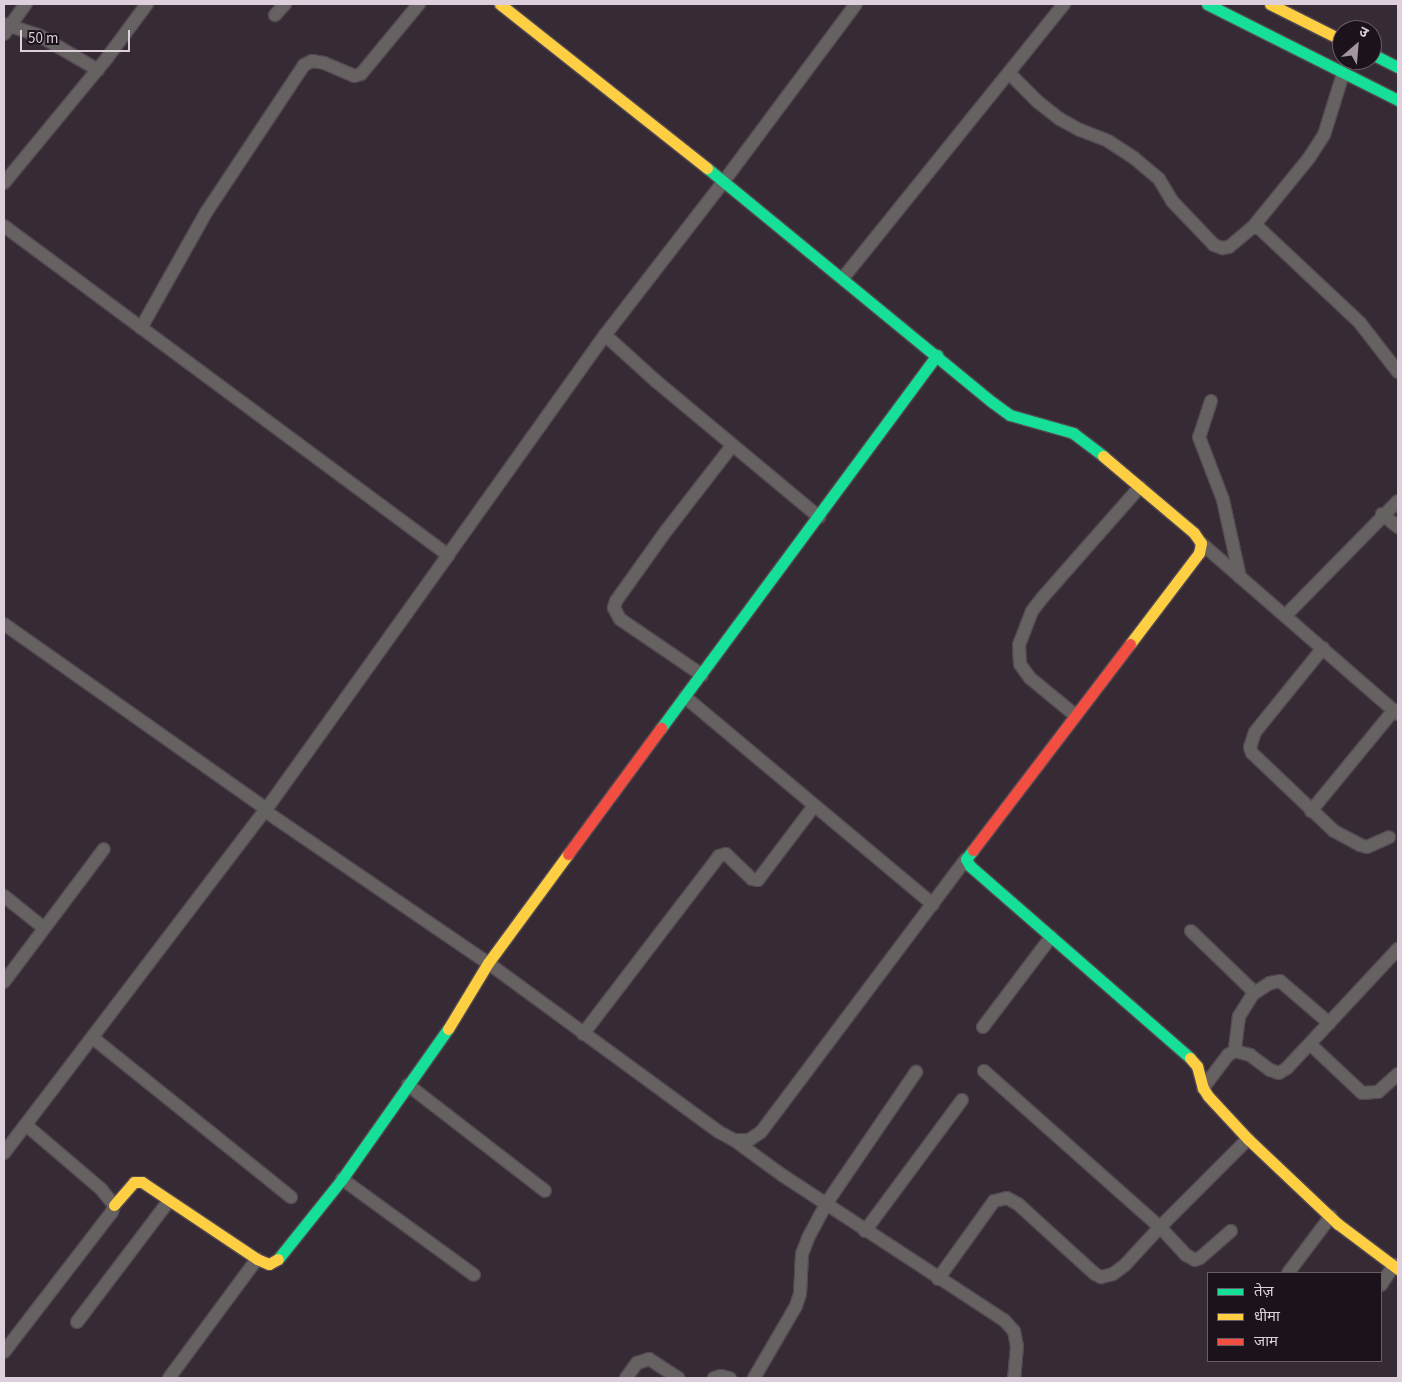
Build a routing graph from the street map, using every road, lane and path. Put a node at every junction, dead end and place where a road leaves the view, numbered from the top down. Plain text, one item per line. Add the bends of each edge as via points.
1 (26, 4) edge
2 (147, 4) edge
3 (285, 4) edge
4 (419, 4) edge
5 (500, 4) edge
6 (856, 4) edge
7 (1064, 4) edge
8 (1207, 4) edge
9 (1270, 4) edge
10 (275, 15) dead end
11 (6, 28) edge
12 (1332, 35) edge
13 (1382, 59) edge
14 (1398, 67) edge
15 (98, 70) junction
16 (1009, 73) junction
17 (1343, 74) junction
18 (1398, 100) edge
19 (724, 181) junction
20 (4, 183) edge
21 (4, 226) edge
22 (1252, 228) junction
23 (843, 278) junction
24 (141, 328) junction
25 (605, 335) junction
26 (937, 355) junction
27 (1398, 372) edge
28 (1211, 401) dead end
29 (732, 446) junction
30 (1140, 487) junction
31 (1398, 501) edge
32 (1382, 514) junction
33 (819, 517) junction
34 (1398, 527) edge
35 (1201, 543) junction
36 (448, 555) junction
37 (1240, 577) junction
38 (1285, 616) junction
39 (4, 624) edge
40 (1323, 648) junction
41 (702, 674) junction
42 (685, 697) junction
43 (1396, 712) edge
44 (1075, 715) junction
45 (814, 806) junction
46 (266, 810) junction
47 (1310, 811) junction
48 (1389, 836) dead end
49 (104, 849) dead end
50 (966, 859) junction
51 (4, 896) edge
52 (933, 904) junction
53 (44, 928) junction
54 (1190, 931) dead end
55 (1051, 937) junction
56 (1398, 949) edge
57 (488, 963) junction
58 (4, 982) edge
59 (1253, 994) junction
60 (1330, 1023) junction
61 (984, 1027) dead end
62 (584, 1034) junction
63 (93, 1038) junction
64 (1310, 1044) junction
65 (1235, 1051) junction
66 (984, 1071) dead end
67 (916, 1072) dead end
68 (1398, 1074) edge
69 (408, 1085) junction
70 (1203, 1088) junction
71 (962, 1100) dead end
72 (26, 1125) junction
73 (1248, 1139) junction
74 (734, 1140) junction
75 (4, 1153) edge
76 (342, 1179) junction
77 (545, 1191) dead end
78 (291, 1197) dead end
79 (170, 1201) junction
80 (826, 1204) junction
81 (114, 1205) junction
82 (1331, 1216) junction
83 (1160, 1227) junction
84 (865, 1231) junction
85 (1231, 1232) dead end
86 (257, 1259) junction
87 (1396, 1267) edge
88 (1289, 1272) edge
89 (474, 1275) dead end
90 (938, 1279) junction
91 (1382, 1283) edge
92 (77, 1322) dead end
93 (4, 1352) edge
94 (169, 1378) edge
95 (626, 1378) edge
96 (678, 1378) edge
97 (714, 1378) edge
98 (730, 1378) edge
99 (754, 1378) edge
100 (1014, 1378) edge

1 - 11 street
2 - 15 street
3 - 10 street
4 - 24 street via 361,74 354,76 312,61 304,65 206,211
5 - 19 main road
6 - 19 street
7 - 16 street
8 - 17 main road
9 - 12 main road
11 - 15 street via 40,36
13 - 14 main road
15 - 20 street
16 - 22 street via 1060,119 1116,145 1159,179 1172,201 1214,244 1229,247
16 - 23 street
17 - 18 main road
17 - 22 street via 1324,135
19 - 23 main road
19 - 25 street
21 - 24 street
22 - 27 street via 1260,228 1360,322
23 - 26 main road
24 - 36 street
25 - 29 street
25 - 36 street
26 - 30 main road via 1010,415 1073,433
26 - 33 main road
28 - 37 street via 1199,437 1223,500
29 - 33 street
29 - 41 street via 666,531 614,608 620,619
30 - 35 main road via 1194,533
30 - 44 street via 1042,598 1032,612 1019,645 1020,664 1030,678
31 - 32 street
32 - 34 street
32 - 38 street
33 - 41 main road
35 - 37 street
35 - 44 main road via 1199,552
36 - 46 street
37 - 38 street
38 - 40 street
39 - 46 street
40 - 43 street
40 - 47 street via 1255,732 1250,747 1262,764
41 - 42 main road
42 - 45 street
42 - 57 main road
43 - 47 street
44 - 50 main road
45 - 52 street
45 - 62 street via 758,880 752,879 726,854 720,856
46 - 57 street
46 - 63 street
47 - 48 street via 1334,831 1360,845 1375,844
49 - 53 street
50 - 52 street
50 - 55 main road
51 - 53 street
52 - 74 street via 761,1132 749,1140
53 - 58 street
54 - 59 street
55 - 61 street
55 - 70 main road via 1191,1059 1197,1066
56 - 60 street
57 - 62 street
57 - 69 main road via 443,1038
59 - 60 street via 1270,983 1280,981
59 - 65 street via 1239,1016
60 - 64 street
62 - 74 street
63 - 72 street
63 - 78 street
64 - 65 street via 1278,1073 1243,1052
64 - 68 street via 1362,1093 1378,1092
65 - 70 street via 1228,1055
66 - 83 street
67 - 80 street
69 - 76 main road
69 - 77 street
70 - 73 main road
71 - 84 street
72 - 75 street
72 - 81 street via 101,1189
73 - 82 main road
73 - 83 street
74 - 80 street
76 - 86 main road via 276,1262 269,1264
76 - 89 street
79 - 81 main road via 134,1182
79 - 86 main road
79 - 92 street
80 - 84 street
80 - 99 street via 802,1254 800,1294 796,1306
81 - 93 street via 112,1212
82 - 87 main road
82 - 88 street
83 - 85 street via 1186,1255 1195,1260
83 - 90 street via 1120,1271 1101,1277 1012,1200 999,1198
84 - 90 street
86 - 94 street
87 - 91 street
90 - 100 street via 1004,1320 1014,1331 1017,1364
95 - 96 street via 637,1363 649,1359
97 - 98 street

